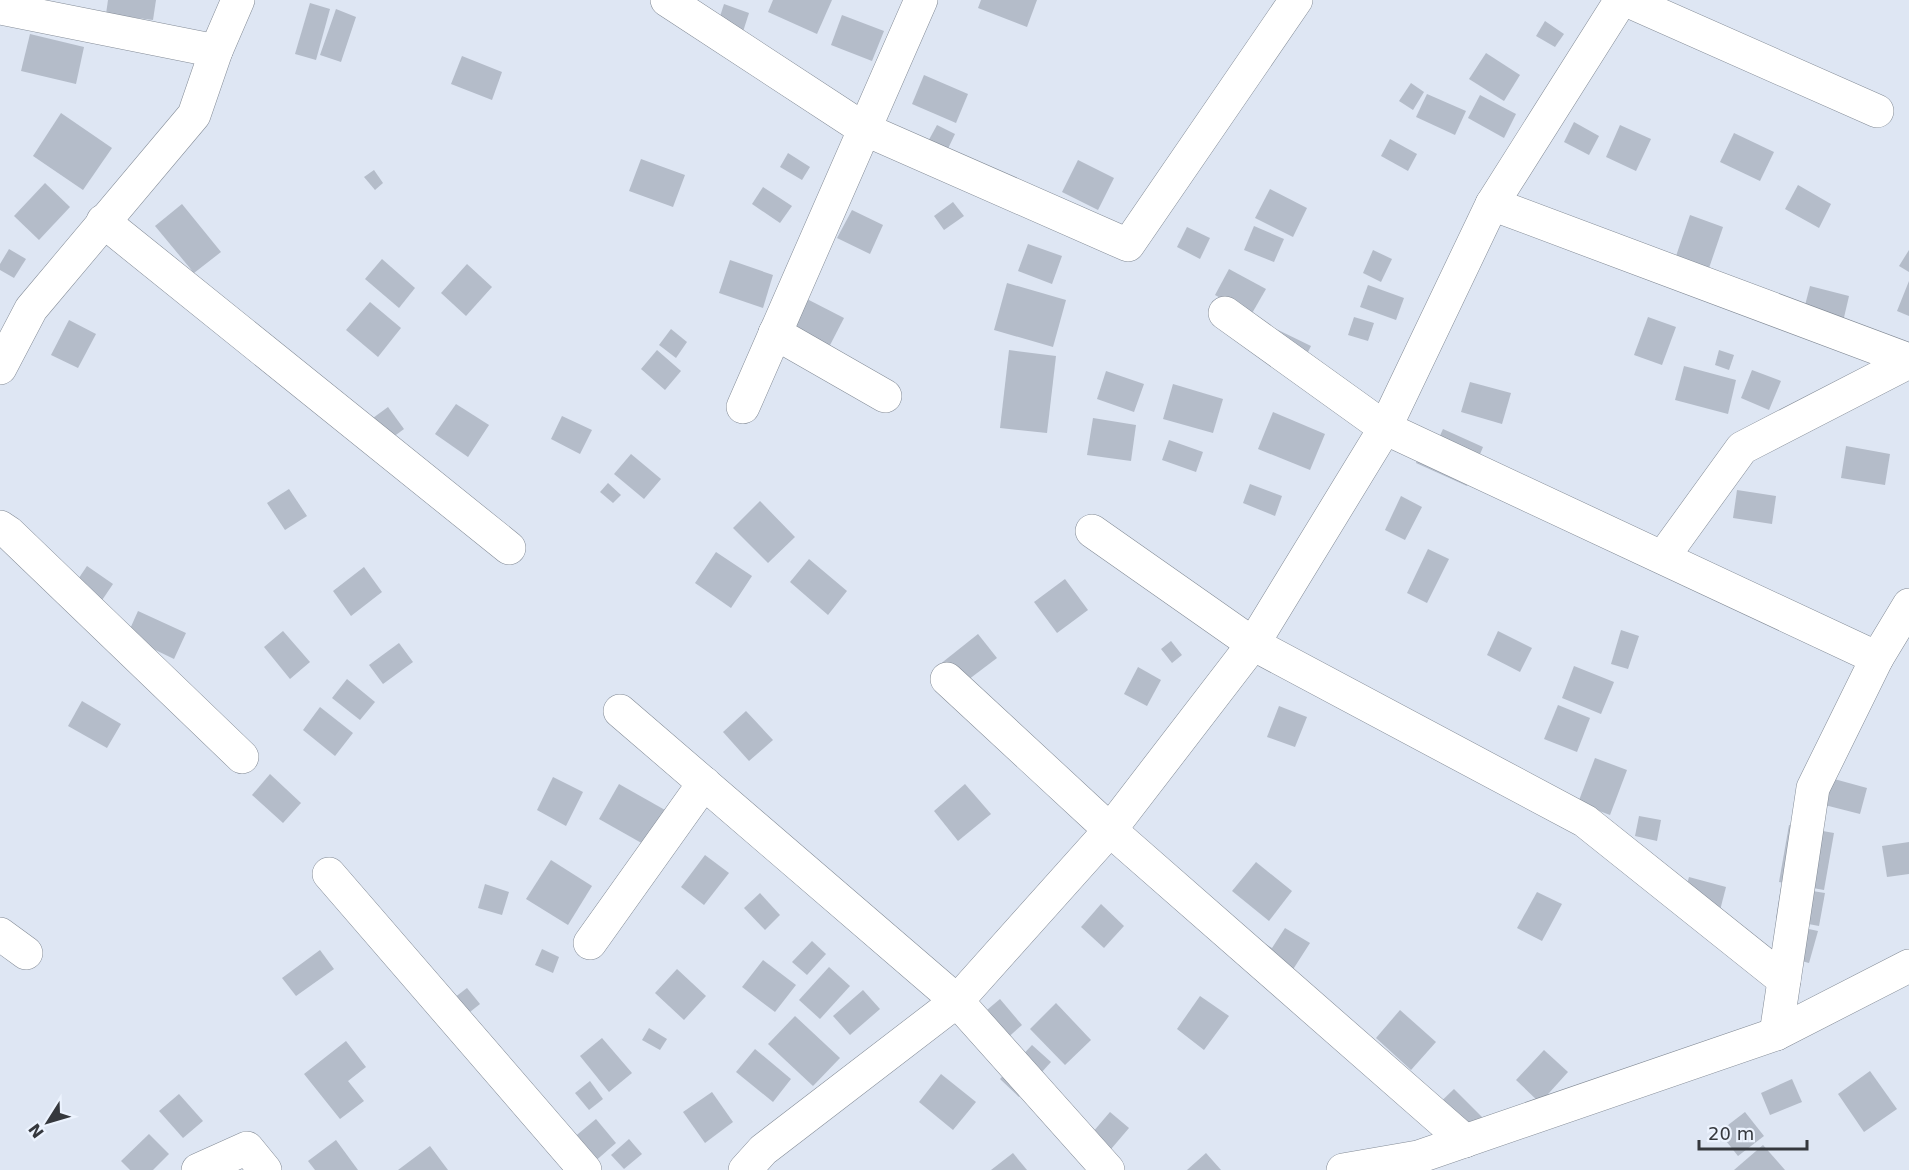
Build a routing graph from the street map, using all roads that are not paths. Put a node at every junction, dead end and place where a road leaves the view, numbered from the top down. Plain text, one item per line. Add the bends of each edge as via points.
1 (238, 0) edge
2 (667, 0) edge
3 (921, 0) edge
4 (1296, 0) edge
5 (1621, 0) edge
6 (1626, 0) edge
7 (0, 9) edge
8 (216, 51) junction
9 (1877, 111) dead end
10 (864, 129) junction
11 (1492, 204) junction
12 (103, 221) junction
13 (1225, 313) dead end
14 (775, 333) junction
15 (1909, 361) edge
16 (0, 368) edge
17 (885, 396) dead end
18 (742, 407) dead end
19 (1385, 428) junction
20 (0, 527) edge
21 (1092, 531) dead end
22 (509, 548) dead end
23 (1663, 557) junction
24 (1909, 605) edge
25 (1253, 644) junction
26 (1877, 658) junction
27 (947, 679) dead end
28 (620, 711) dead end
29 (242, 757) dead end
30 (704, 783) junction
31 (1110, 830) junction
32 (329, 874) dead end
33 (590, 943) dead end
34 (1909, 966) edge
35 (1784, 980) junction
36 (957, 1001) junction
37 (1776, 1034) junction
38 (1465, 1141) junction
39 (198, 1170) edge
40 (265, 1170) edge
41 (585, 1170) edge
42 (745, 1170) edge
43 (1108, 1170) edge
44 (1343, 1170) edge

1 - 8 street
2 - 10 street
3 - 10 street
4 - 10 street via 1128,245
5 - 11 street
6 - 9 street
7 - 8 street
8 - 12 street via 194,115
10 - 14 street
11 - 15 street
11 - 19 street
12 - 16 street via 31,309
12 - 22 street
13 - 19 street
14 - 17 street
14 - 18 street
15 - 23 street via 1742,448
19 - 23 street
19 - 25 street
20 - 29 street
21 - 25 street
23 - 26 street
24 - 26 street
25 - 31 street
25 - 35 street via 1586,821
26 - 35 street via 1813,788
27 - 31 street
28 - 30 street
30 - 33 street
30 - 36 street
31 - 36 street
31 - 38 street
32 - 41 street
34 - 37 street
35 - 37 street
36 - 42 street via 763,1150
36 - 43 street
37 - 38 street
38 - 44 street via 1418,1157
39 - 40 street via 247,1148

